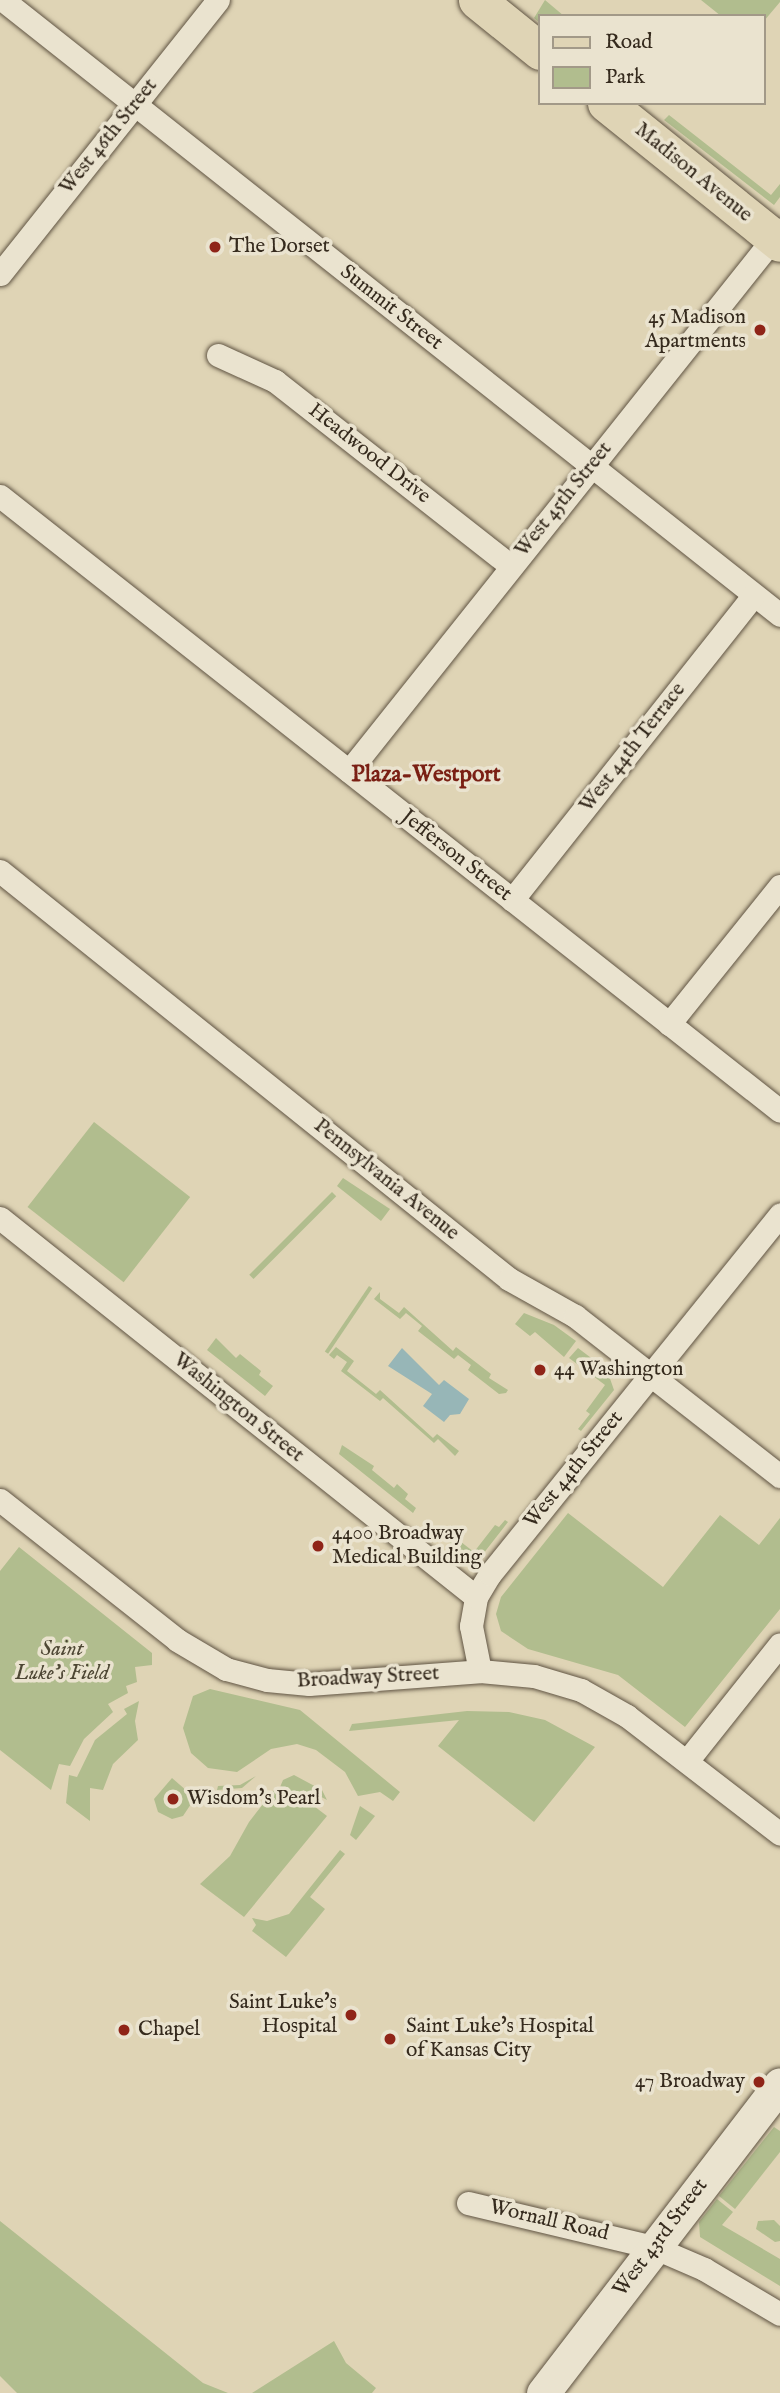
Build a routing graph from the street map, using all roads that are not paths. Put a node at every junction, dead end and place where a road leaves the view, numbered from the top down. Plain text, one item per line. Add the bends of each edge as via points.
1 (3, 0) edge
2 (218, 0) edge
3 (477, 0) edge
4 (538, 49) edge
5 (135, 105) junction
6 (609, 105) edge
7 (778, 237) edge
8 (0, 274) edge
9 (218, 355) dead end
10 (591, 466) junction
11 (0, 496) edge
12 (511, 566) junction
13 (754, 595) junction
14 (780, 615) edge
15 (348, 771) junction
16 (0, 871) edge
17 (780, 886) edge
18 (512, 900) junction
19 (669, 1024) junction
20 (780, 1111) edge
21 (780, 1214) edge
22 (0, 1218) edge
23 (651, 1375) junction
24 (780, 1476) edge
25 (0, 1500) edge
26 (476, 1597) junction
27 (780, 1644) edge
28 (480, 1671) junction
29 (687, 1761) junction
30 (780, 1834) edge
31 (780, 2084) edge
32 (468, 2203) dead end
33 (653, 2247) junction
34 (780, 2314) edge
35 (542, 2393) edge

1 - 5 street, Summit Street
2 - 5 street, West 46th Street
3 - 4 main road
5 - 8 street, West 46th Street
5 - 10 street, Summit Street
6 - 7 main road, Madison Avenue
7 - 10 street, West 45th Street
9 - 12 street, Headwood Drive via 275,381
10 - 12 street, West 45th Street
10 - 13 street, Summit Street
11 - 15 street, Jefferson Street
12 - 15 street, West 45th Street
13 - 14 street, Summit Street
13 - 18 street, West 44th Terrace
15 - 18 street, Jefferson Street
16 - 23 street, Pennsylvania Avenue via 509,1279 575,1316
17 - 19 street
18 - 19 street, Jefferson Street
19 - 20 street, Jefferson Street
21 - 23 street, West 44th Street
22 - 26 street, Washington Street
23 - 24 street, Pennsylvania Avenue
23 - 26 street, West 44th Street
25 - 28 street, Broadway Street via 177,1640 226,1669 267,1680 309,1684
26 - 28 street via 471,1626
27 - 29 street
28 - 29 street, Broadway Street via 534,1676 581,1690 627,1716
29 - 30 street
31 - 33 street, West 43rd Street
32 - 33 street, Wornall Road
33 - 34 street, Wornall Road via 704,2269
33 - 35 street, West 43rd Street

